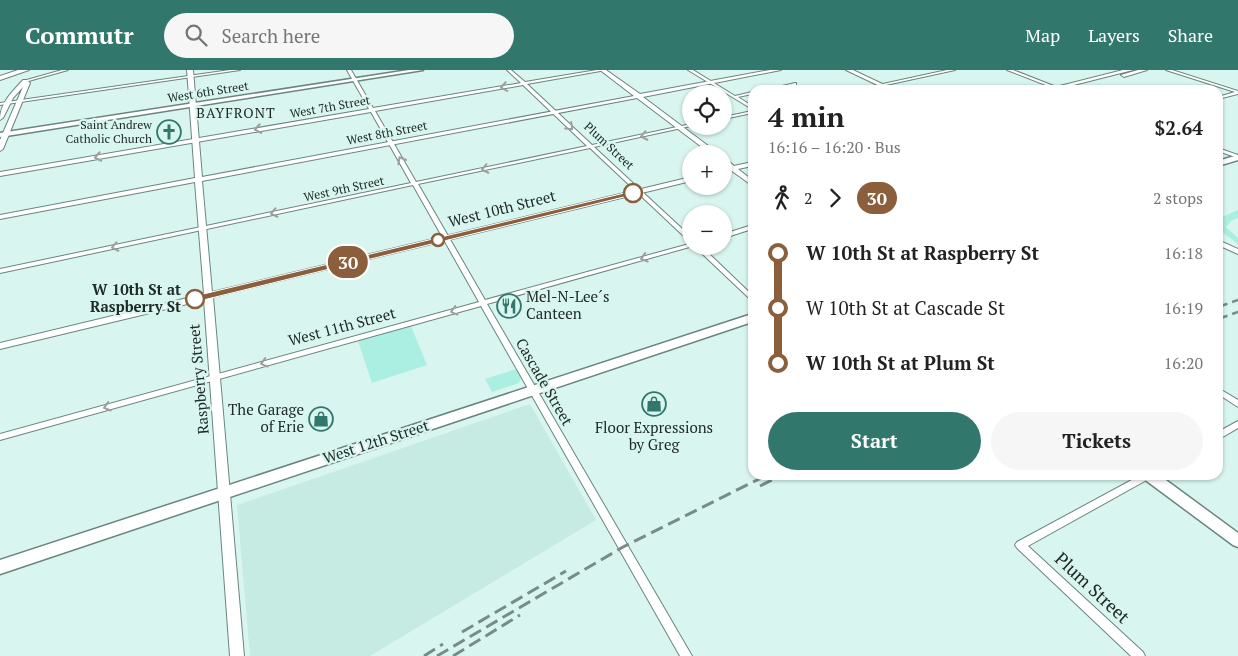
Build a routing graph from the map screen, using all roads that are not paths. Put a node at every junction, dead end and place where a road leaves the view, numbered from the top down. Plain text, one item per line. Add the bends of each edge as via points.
1 (25, 70) edge
2 (66, 70) edge
3 (238, 70) edge
4 (349, 70) edge
5 (420, 70) edge
6 (509, 70) edge
7 (601, 70) edge
8 (690, 70) edge
9 (778, 70) edge
10 (849, 70) edge
11 (953, 70) edge
12 (1009, 70) edge
13 (1130, 70) edge
14 (1144, 70) edge
15 (1168, 70) edge
16 (190, 73) edge
17 (10, 75) junction
18 (1106, 76) junction
19 (0, 78) edge
20 (1112, 78) junction
21 (355, 80) junction
22 (25, 81) junction
23 (711, 83) junction
24 (524, 84) junction
25 (795, 84) dead end
26 (790, 85) edge
27 (881, 85) joint
28 (1050, 85) edge
29 (1075, 85) edge
30 (1080, 85) edge
31 (1216, 85) edge
32 (1223, 87) edge
33 (1238, 92) edge
34 (748, 94) edge
35 (1223, 96) edge
36 (636, 97) junction
37 (734, 97) junction
38 (20, 101) junction
39 (3, 103) edge
40 (193, 105) junction
41 (748, 106) edge
42 (372, 110) junction
43 (554, 112) junction
44 (748, 113) edge
45 (732, 116) edge
46 (0, 118) edge
47 (682, 127) edge
48 (678, 128) junction
49 (2, 135) edge
50 (196, 140) junction
51 (391, 143) junction
52 (697, 145) edge
53 (703, 145) edge
54 (591, 146) junction
55 (0, 149) edge
56 (1223, 151) edge
57 (1238, 157) edge
58 (748, 160) edge
59 (1223, 162) edge
60 (732, 164) edge
61 (748, 164) edge
62 (732, 166) edge
63 (732, 170) edge
64 (0, 174) edge
65 (682, 176) edge
66 (198, 180) junction
67 (748, 180) edge
68 (682, 181) edge
69 (415, 184) junction
70 (637, 189) junction
71 (0, 217) edge
72 (202, 228) junction
73 (748, 229) edge
74 (682, 232) edge
75 (732, 234) edge
76 (444, 236) junction
77 (1223, 244) edge
78 (682, 248) edge
79 (1238, 252) edge
80 (707, 255) edge
81 (0, 271) edge
82 (207, 293) junction
83 (748, 294) edge
84 (483, 303) junction
85 (748, 319) edge
86 (67, 327) junction
87 (0, 339) edge
88 (0, 346) edge
89 (214, 377) junction
90 (533, 390) junction
91 (1223, 394) edge
92 (1238, 404) edge
93 (1238, 424) edge
94 (1223, 433) edge
95 (0, 437) edge
96 (1140, 480) edge
97 (1156, 480) edge
98 (223, 493) junction
99 (1238, 541) edge
100 (0, 567) edge
101 (237, 656) edge
102 (686, 656) edge
103 (1139, 656) edge

1 - 17 highway
2 - 22 street
3 - 16 street
4 - 21 street, Cascade Street
5 - 21 main road, West 6th Street
6 - 24 street, Plum Street
7 - 24 street, West 7th Street
7 - 36 street
8 - 23 street
9 - 23 street, West 8th Street
10 - 27 street
11 - 27 street
12 - 28 street
13 - 18 street
14 - 20 street
15 - 31 street
16 - 38 street
16 - 40 street, Raspberry Street
17 - 19 highway
17 - 22 street
18 - 20 street
18 - 29 street
20 - 30 street
21 - 40 main road, West 6th Street
21 - 42 street, Cascade Street
22 - 38 street
22 - 39 street
23 - 36 street, West 8th Street
23 - 37 street
24 -> 42 street, West 7th Street
24 - 43 street, Plum Street
25 - 26 street
32 - 33 street
33 - 35 street
34 - 37 street
36 - 43 street, West 8th Street
36 - 48 street
37 - 41 street
38 - 39 street
38 - 49 street
39 - 46 street
40 - 49 main road, West 6th Street
40 - 50 street, Raspberry Street
42 -> 50 street, West 7th Street
42 - 51 street, Cascade Street
43 - 51 street, West 8th Street
43 -> 54 street, Plum Street
44 - 45 street
47 - 48 street, West 9th Street
48 - 52 street
48 - 53 street
48 -> 54 street, West 9th Street
49 - 55 street
50 -> 64 street, West 7th Street
50 - 66 street, Raspberry Street
51 - 66 street, West 8th Street
69 -> 51 street, Cascade Street
54 -> 69 street, West 9th Street
54 - 70 street, Plum Street
56 - 57 street
57 - 59 main road
58 - 60 street
61 - 62 street
63 - 67 street
65 - 70 street, West 10th Street
66 - 71 street, West 8th Street
66 - 72 street, Raspberry Street
68 - 70 street, West 10th Street
69 -> 72 street, West 9th Street
69 - 76 street, Cascade Street
70 - 74 street, Plum Street
70 - 76 street, West 10th Street
72 -> 81 street, West 9th Street
72 - 82 street, Raspberry Street
73 - 75 street
76 - 82 street, West 10th Street
76 - 84 street, Cascade Street
77 - 79 street
78 -> 84 street, West 11th Street
80 - 83 street
82 - 86 street, West 10th Street
82 - 89 street, Raspberry Street
84 -> 89 street, West 11th Street
84 - 90 street, Cascade Street
85 - 90 main road, West 12th Street
86 - 87 street, West 10th Street
86 - 88 street, West 10th Street
89 -> 95 street, West 11th Street
89 - 98 street, Raspberry Street
90 - 98 main road, West 12th Street
90 - 102 street, Cascade Street
91 - 92 street
93 - 94 street
96 - 103 street, Plum Street via 1020,546
97 - 99 main road
98 - 100 main road, West 12th Street
98 - 101 street, Raspberry Street

